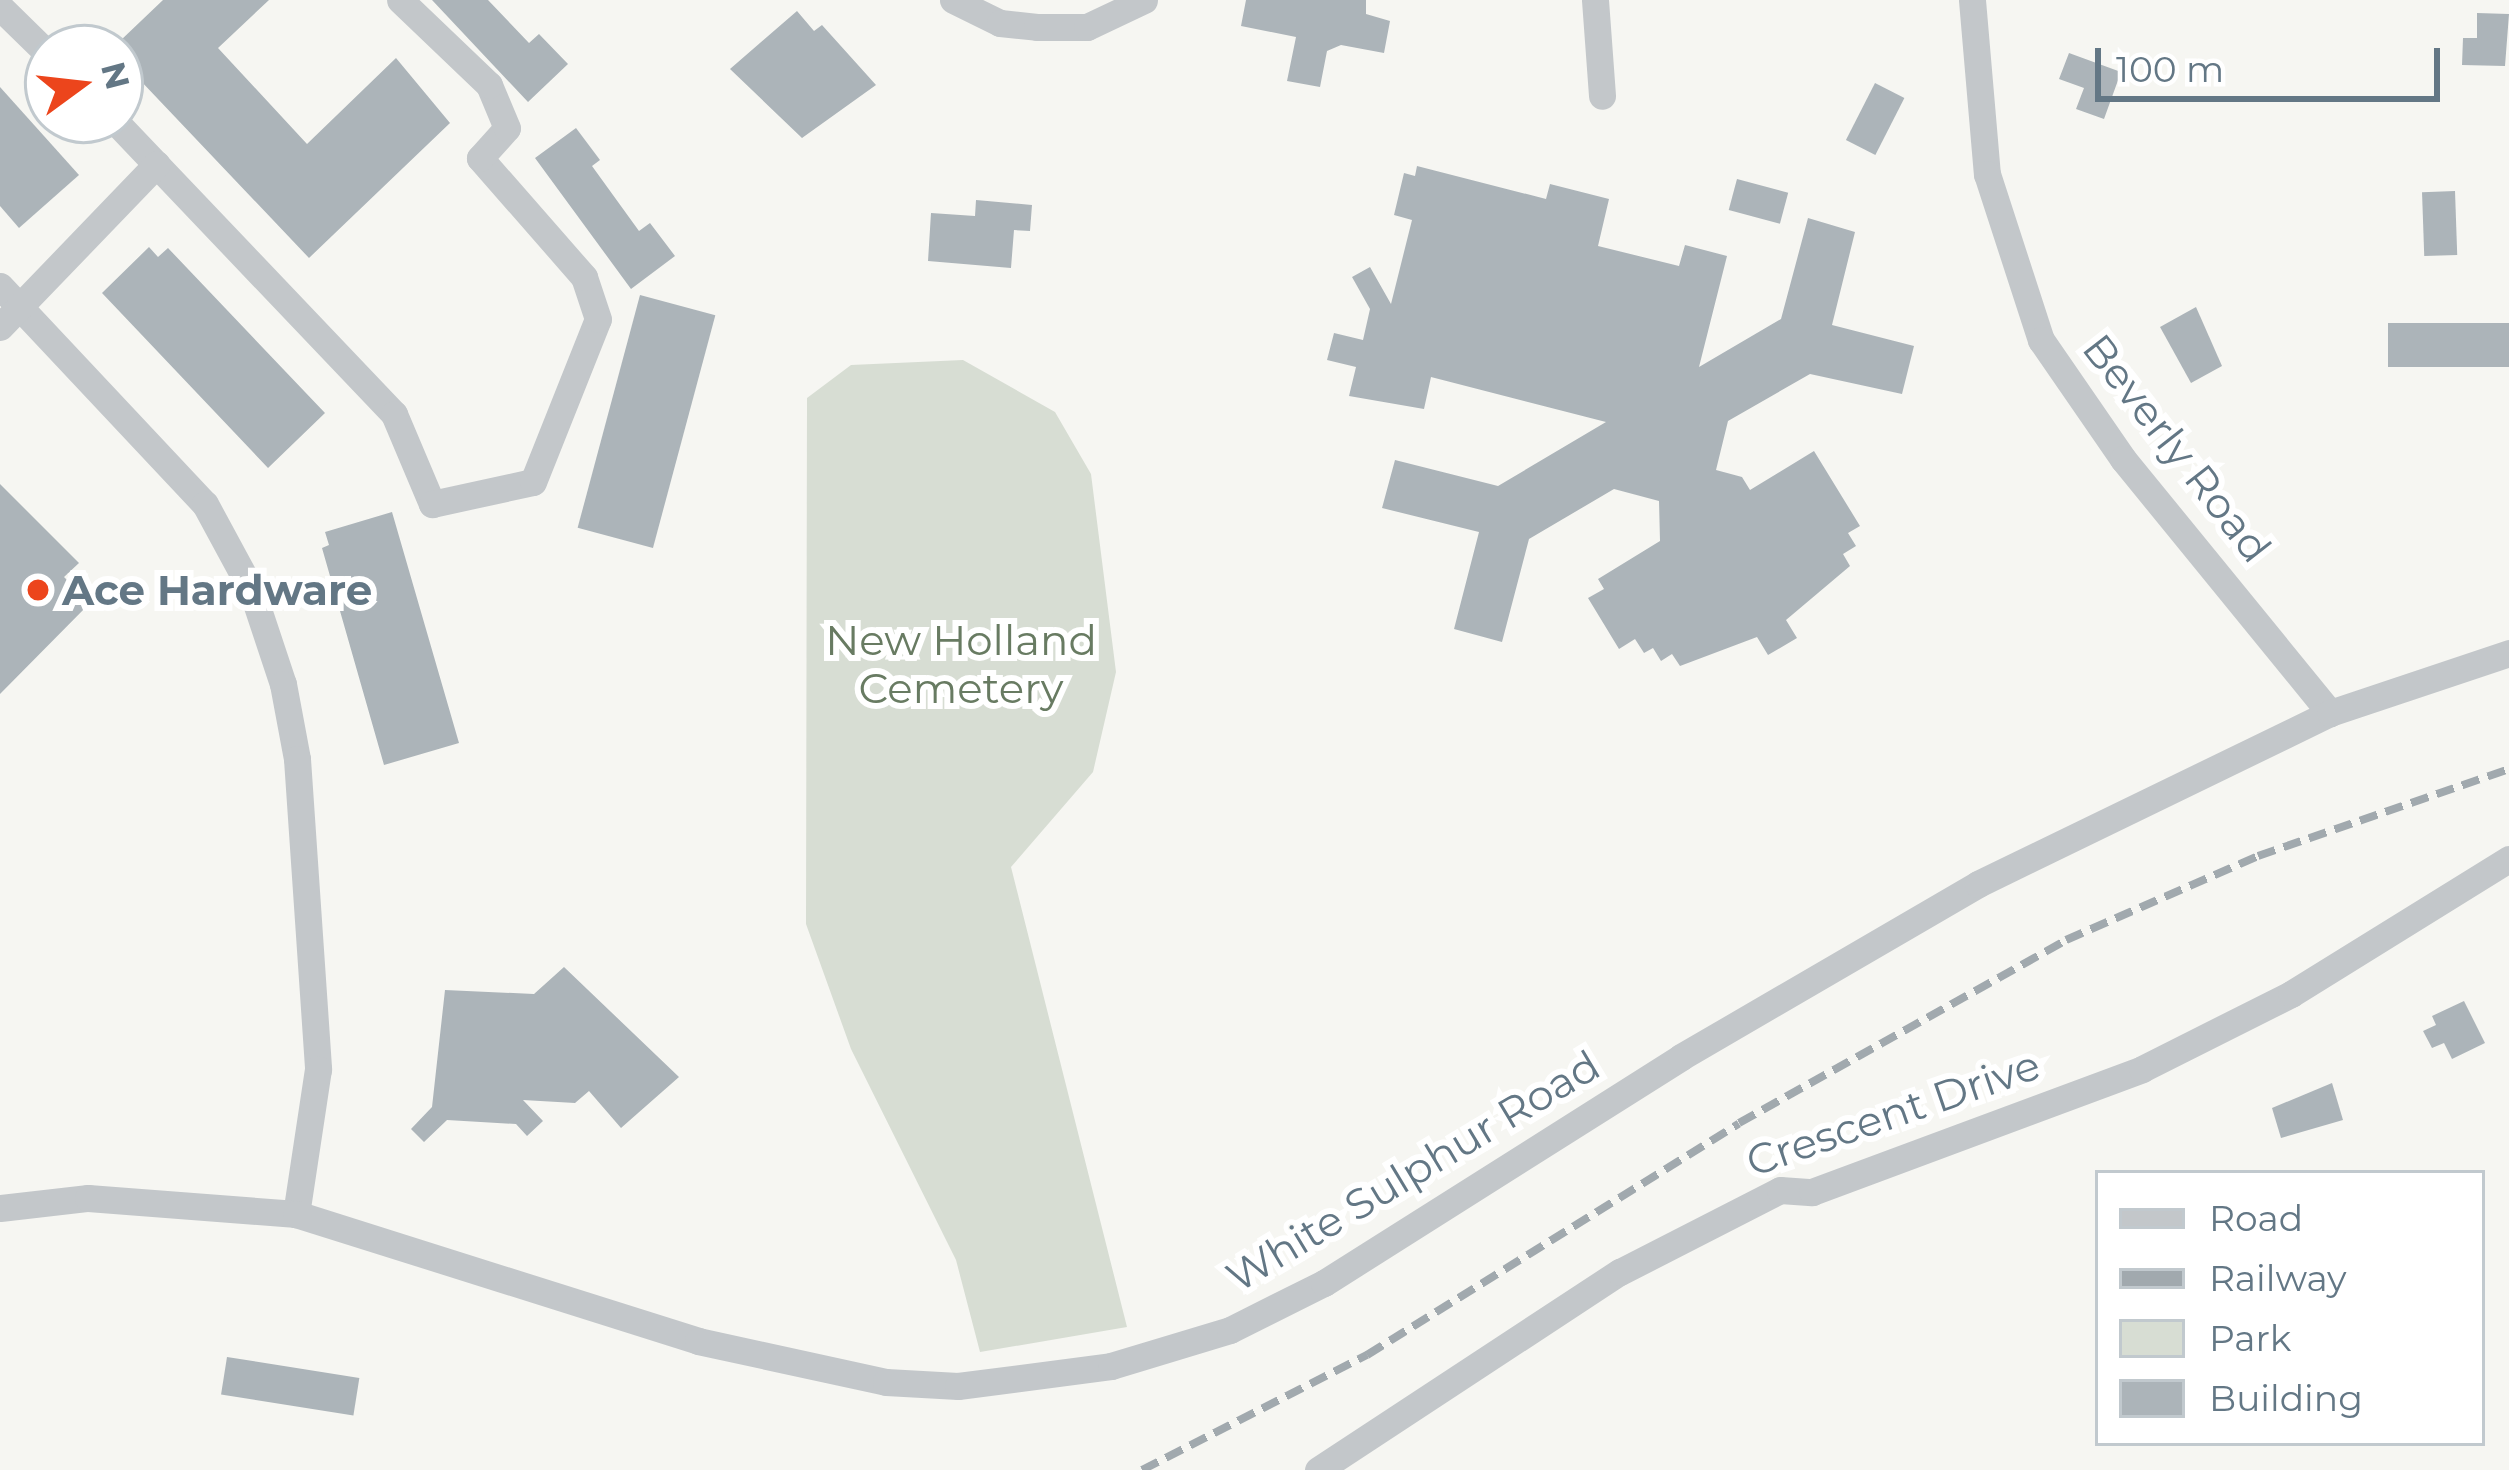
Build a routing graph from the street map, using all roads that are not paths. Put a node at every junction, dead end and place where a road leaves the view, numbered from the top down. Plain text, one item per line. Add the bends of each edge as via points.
1 (400, 0) edge
2 (953, 0) edge
3 (1144, 0) edge
4 (1595, 0) edge
5 (1972, 0) edge
6 (0, 7) edge
7 (24, 30) edge
8 (1602, 96) dead end
9 (137, 144) edge
10 (157, 164) junction
11 (0, 286) edge
12 (20, 307) junction
13 (0, 327) edge
14 (2509, 653) edge
15 (2330, 713) junction
16 (2509, 859) edge
17 (0, 1208) edge
18 (296, 1214) junction
19 (1318, 1470) edge

1 - 10 street via 489,85 507,128 480,158 584,277 598,319 533,482 433,504 394,414
2 - 3 street via 1000,22 1087,27
4 - 8 street
5 - 15 street, Beverly Road via 1976,110 1991,192 2041,340 2123,459
6 - 7 street
9 - 10 street
10 - 12 street
11 - 12 street
12 - 13 street
12 - 18 street via 205,504 251,591 284,684 318,1069
14 - 15 street, White Sulphur Road
15 - 18 street, White Sulphur Road via 1925,913 1324,1283 1230,1330 1111,1366 958,1386 886,1382 698,1341
16 - 19 street, Crescent Drive via 2291,994 2142,1069 1812,1192 1780,1190 1620,1272
17 - 18 street, White Sulphur Road via 88,1198

